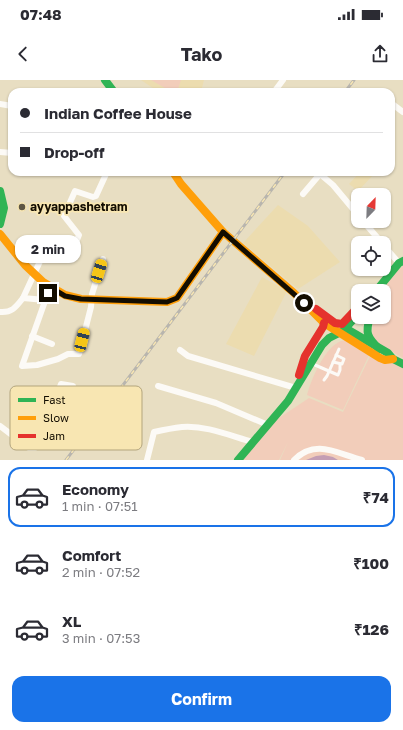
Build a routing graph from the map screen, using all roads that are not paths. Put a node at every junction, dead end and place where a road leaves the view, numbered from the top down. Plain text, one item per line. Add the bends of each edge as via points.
1 (105, 176) edge
2 (176, 176) edge
3 (318, 176) edge
4 (324, 176) edge
5 (0, 191) edge
6 (303, 194) dead end
7 (351, 207) edge
8 (0, 224) edge
9 (369, 228) edge
10 (0, 234) edge
11 (225, 234) junction
12 (376, 236) edge
13 (391, 253) edge
14 (103, 259) dead end
15 (401, 262) edge
16 (32, 276) junction
17 (381, 284) edge
18 (49, 290) junction
19 (294, 293) junction
20 (23, 298) junction
21 (45, 300) junction
22 (91, 302) junction
23 (0, 312) edge
24 (351, 315) edge
25 (351, 322) edge
26 (324, 323) junction
27 (368, 324) edge
28 (343, 332) junction
29 (32, 336) junction
30 (52, 344) dead end
31 (339, 349) dead end
32 (379, 349) junction
33 (180, 350) dead end
34 (336, 355) junction
35 (393, 359) junction
36 (333, 362) junction
37 (340, 364) junction
38 (403, 364) edge
39 (315, 365) junction
40 (329, 370) junction
41 (324, 380) dead end
42 (294, 385) junction
43 (60, 386) edge
44 (73, 386) dead end
45 (158, 386) dead end
46 (268, 425) junction
47 (0, 426) edge
48 (10, 434) edge
49 (253, 442) junction
50 (147, 460) edge
51 (238, 460) edge
52 (294, 460) edge
53 (362, 460) edge

1 - 16 street via 94,198 75,191 64,216 79,235 73,250 57,243 49,255 42,257
2 - 11 main road
3 - 6 street
4 - 7 street
5 - 8 main road via 4,200
9 - 12 street
10 - 16 main road
11 - 19 main road
11 - 22 main road via 177,298 167,302
13 - 15 street
14 - 22 street
15 - 17 main road
16 - 18 main road
16 - 20 street
18 - 21 street
18 - 22 main road
19 - 24 main road via 339,324
19 - 26 main road
20 - 21 street
20 - 23 street via 13,310
21 - 29 street
22 - 29 street via 79,354 68,354 36,365 22,366
25 - 28 main road
26 - 28 main road
26 - 42 main road via 303,361
27 - 32 main road via 367,338
28 - 32 main road
28 - 35 main road via 380,358
28 - 39 main road
28 - 42 main road via 329,338 322,345
29 - 30 street
31 - 34 lane
32 - 35 main road
33 - 42 street via 188,356 268,380
34 - 36 lane
34 - 37 lane via 344,359
35 - 38 main road
36 - 37 lane
36 - 40 lane
37 - 40 lane via 338,375
39 - 40 lane
39 - 42 main road
40 - 41 lane
42 - 46 main road via 288,401
43 - 44 street
45 - 46 street via 216,403
46 - 49 main road
47 - 48 street
49 - 50 street via 201,428 166,429 154,432
49 - 51 main road
52 - 53 street via 308,450 324,449

